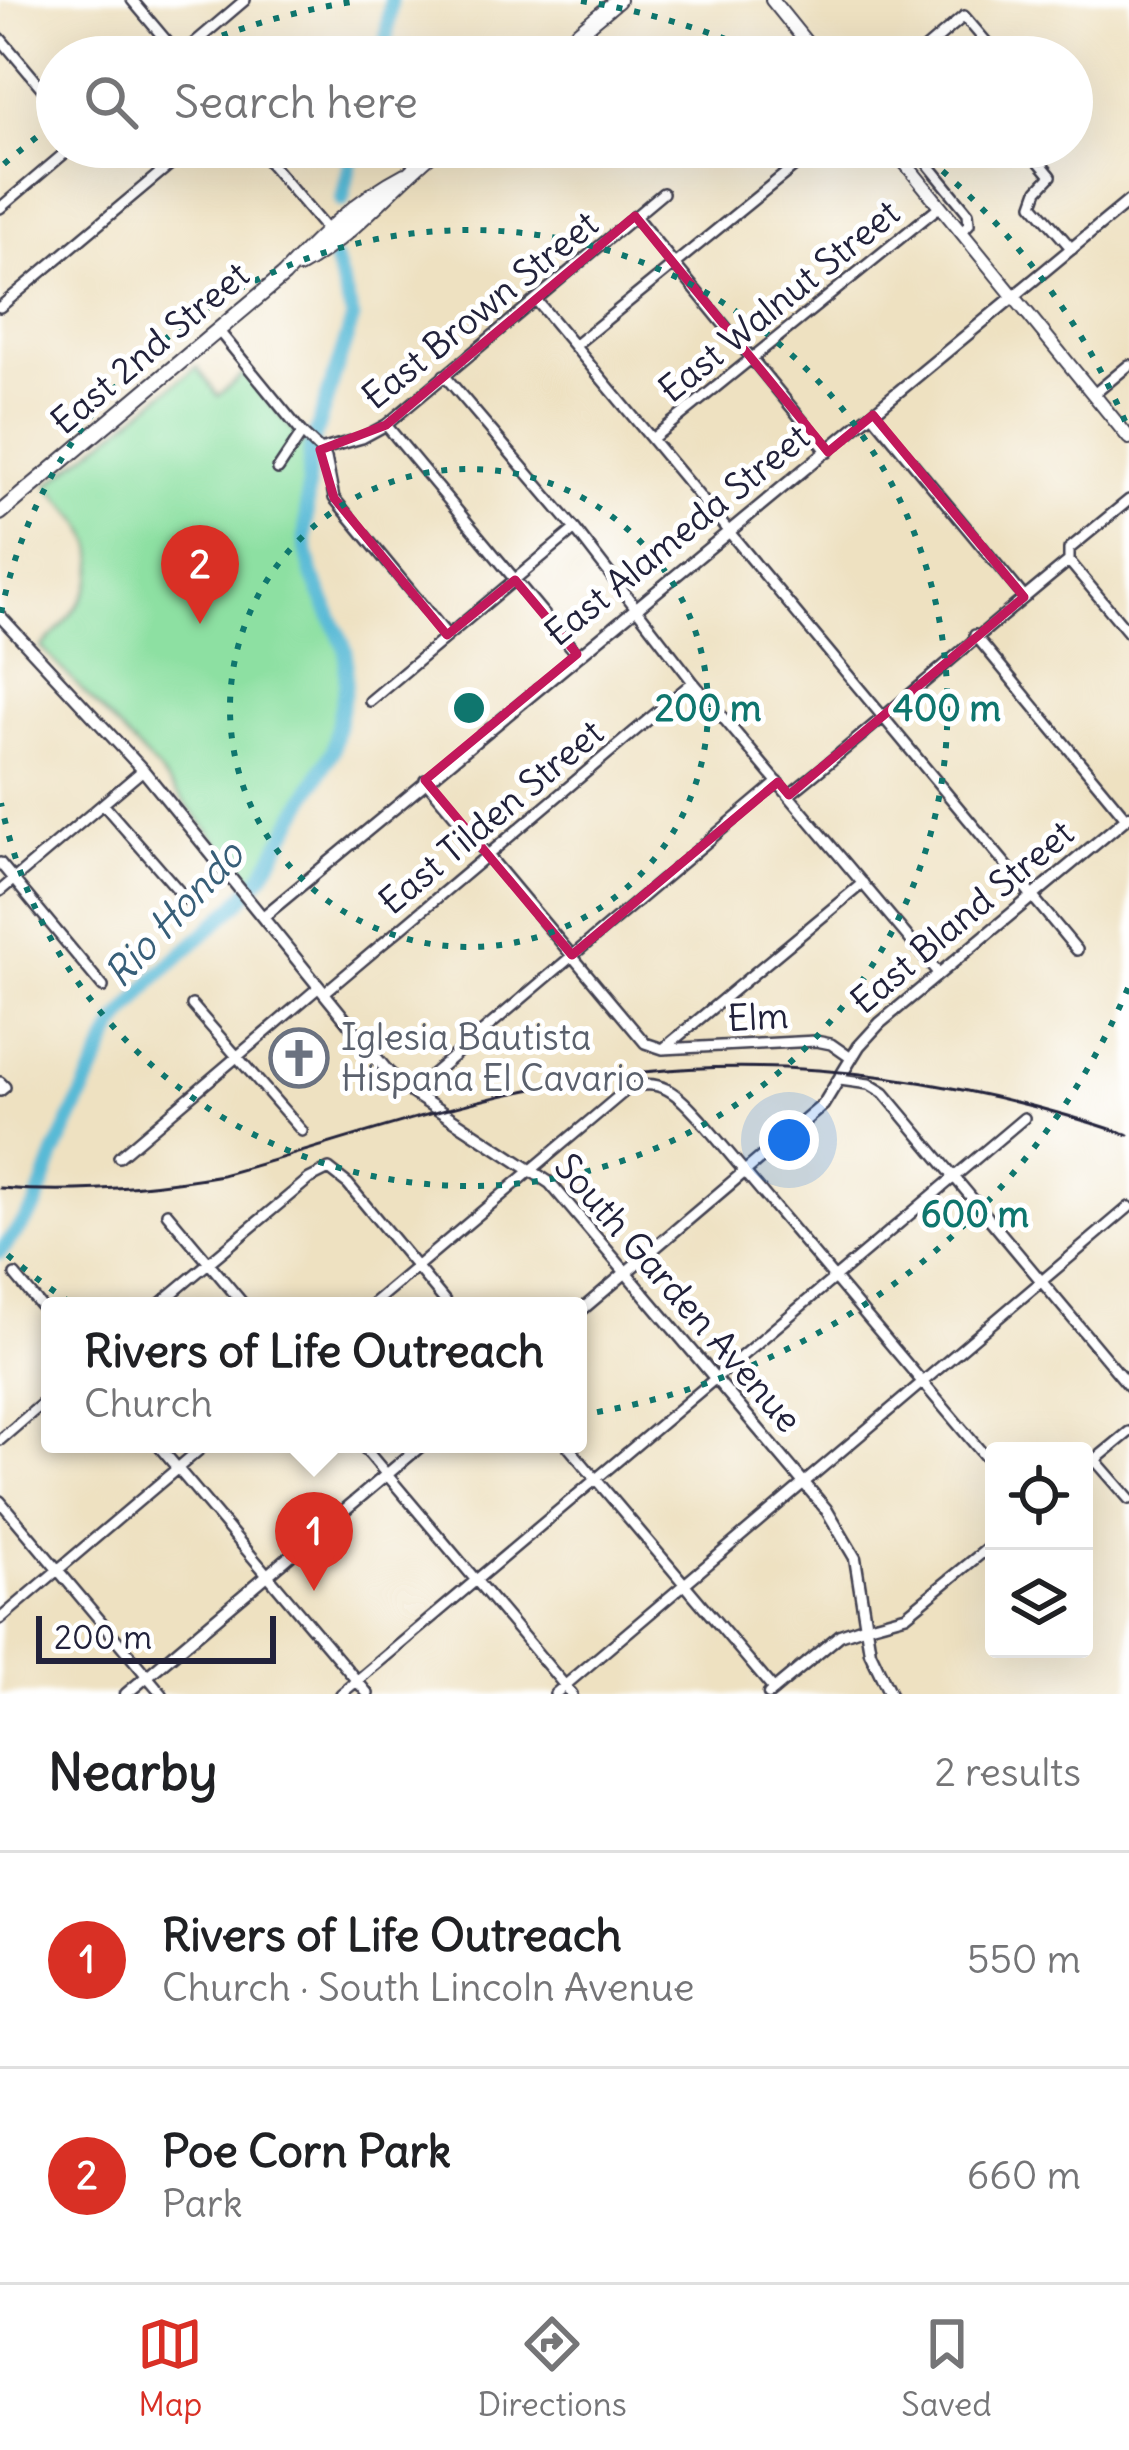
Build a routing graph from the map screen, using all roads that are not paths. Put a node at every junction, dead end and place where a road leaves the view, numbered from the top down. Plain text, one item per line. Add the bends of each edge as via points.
1 (132, 0) edge
2 (245, 0) edge
3 (618, 0) edge
4 (772, 0) edge
5 (162, 36) edge
6 (203, 36) edge
7 (574, 36) edge
8 (801, 36) edge
9 (941, 36) edge
10 (981, 36) edge
11 (0, 38) edge
12 (36, 81) edge
13 (47, 168) edge
14 (166, 168) edge
15 (274, 168) edge
16 (414, 168) edge
17 (792, 168) edge
18 (909, 168) edge
19 (931, 168) edge
20 (1044, 168) edge
21 (663, 193) dead end
22 (1129, 201) edge
23 (940, 206) junction
24 (0, 208) edge
25 (635, 216) junction
26 (961, 232) junction
27 (332, 236) junction
28 (1072, 249) junction
29 (674, 264) junction
30 (1015, 297) junction
31 (536, 300) junction
32 (0, 308) edge
33 (218, 330) junction
34 (574, 346) junction
35 (751, 358) junction
36 (1129, 365) edge
37 (444, 375) junction
38 (1094, 394) junction
39 (873, 415) junction
40 (386, 425) junction
41 (304, 436) junction
42 (653, 438) junction
43 (1129, 438) edge
44 (319, 449) junction
45 (828, 452) junction
46 (278, 469) dead end
47 (1129, 500) edge
48 (0, 513) edge
49 (575, 529) junction
50 (730, 530) junction
51 (1069, 561) junction
52 (515, 580) junction
53 (1024, 597) junction
54 (634, 606) junction
55 (0, 616) edge
56 (1129, 633) edge
57 (447, 635) junction
58 (975, 635) junction
59 (577, 654) junction
60 (693, 682) junction
61 (370, 701) dead end
62 (885, 718) junction
63 (143, 770) junction
64 (425, 780) junction
65 (778, 782) junction
66 (789, 795) junction
67 (104, 804) junction
68 (1127, 817) edge
69 (488, 855) junction
70 (0, 863) edge
71 (14, 879) junction
72 (862, 883) junction
73 (0, 891) edge
74 (1032, 896) junction
75 (186, 899) dead end
76 (264, 916) junction
77 (1076, 950) dead end
78 (572, 955) junction
79 (939, 974) junction
80 (104, 987) dead end
81 (321, 990) junction
82 (192, 1005) dead end
83 (663, 1049) junction
84 (238, 1056) junction
85 (851, 1058) junction
86 (840, 1080) junction
87 (412, 1092) junction
88 (1024, 1118) dead end
89 (302, 1131) dead end
90 (118, 1157) dead end
91 (533, 1170) junction
92 (746, 1172) junction
93 (954, 1176) junction
94 (1129, 1207) edge
95 (167, 1214) dead end
96 (209, 1262) junction
97 (416, 1267) junction
98 (626, 1272) junction
99 (15, 1275) dead end
100 (834, 1277) junction
101 (1042, 1281) junction
102 (168, 1297) edge
103 (238, 1297) edge
104 (381, 1297) edge
105 (441, 1297) edge
106 (587, 1305) edge
107 (41, 1306) edge
108 (715, 1378) junction
109 (923, 1382) junction
110 (1129, 1386) edge
111 (41, 1405) edge
112 (1129, 1432) edge
113 (0, 1439) edge
114 (164, 1453) edge
115 (195, 1453) edge
116 (368, 1453) edge
117 (412, 1453) edge
118 (574, 1453) edge
119 (985, 1456) edge
120 (1095, 1460) joint
121 (177, 1468) junction
122 (386, 1474) junction
123 (596, 1478) junction
124 (804, 1484) junction
125 (1129, 1499) edge
126 (0, 1502) edge
127 (986, 1550) edge
128 (58, 1570) junction
129 (266, 1575) junction
130 (476, 1580) junction
131 (685, 1586) junction
132 (0, 1619) edge
133 (866, 1626) junction
134 (147, 1676) junction
135 (357, 1680) junction
136 (568, 1690) edge
137 (771, 1692) edge
138 (126, 1694) edge
139 (162, 1694) edge
140 (341, 1694) edge
141 (368, 1694) edge
142 (555, 1694) edge
143 (890, 1694) edge

1 - 5 street
2 - 6 street
3 - 7 main road
4 - 8 main road
9 - 10 street via 964,16
11 - 12 street
13 - 24 street
14 - 32 street
15 - 27 street
16 - 27 main road, East 2nd Street via 374,193
17 - 29 street
18 - 23 main road
19 - 26 street via 968,213
20 - 28 street via 1051,176 1033,204
21 - 25 street, East Brown Street
22 - 28 street, East Alameda Street
23 - 26 main road
23 - 35 street, East Walnut Street
25 - 29 street
25 - 31 street, East Brown Street
26 - 30 main road
27 - 33 main road, East 2nd Street
28 - 30 street, East Alameda Street
29 - 34 street
29 - 35 street
30 - 38 main road
30 - 39 street, East Alameda Street
31 - 34 street
31 - 37 street, East Brown Street
33 - 41 street
33 - 48 main road, East 2nd Street
34 - 42 street
35 - 42 street, East Walnut Street
35 - 45 street
36 - 38 street
37 - 40 street, East Brown Street
37 - 49 street
38 - 43 main road
39 - 45 street, East Alameda Street
39 - 53 street
40 - 44 street, East Brown Street
40 - 52 street
41 - 44 street
41 - 46 street
42 - 50 street
44 - 57 street via 334,499
45 - 50 street, East Alameda Street
47 - 51 street via 1070,549
49 - 52 street
49 - 54 street
50 - 54 street, East Alameda Street
50 - 62 street
51 - 53 street
51 - 56 street
52 - 57 street
52 - 59 street
53 - 58 street
54 - 59 street, East Alameda Street
54 - 60 street
55 - 63 street, South Garden Avenue
57 - 61 street
58 - 62 street
58 - 68 street
59 - 64 street, East Alameda Street
60 - 65 street
60 - 69 street, East Tilden Street
62 - 66 street
62 - 74 street
63 - 67 street
63 - 76 street, South Garden Avenue
64 - 69 street
64 - 76 street, East Alameda Street
65 - 66 street
65 - 78 street
66 - 72 street
67 - 71 street
67 - 75 street
68 - 74 street, East Bland Street
69 - 78 street
69 - 81 street, East Tilden Street
70 - 71 street
71 - 73 street
71 - 80 street
72 - 79 street
72 - 83 street
74 - 77 street
74 - 79 street, East Bland Street
76 - 81 street, South Garden Avenue
78 - 83 street via 645,1043
78 - 87 street
79 - 85 street, East Bland Street
81 - 84 street, East Tilden Street
81 - 87 street, South Garden Avenue
82 - 84 street
83 - 85 street, Elm via 816,1041
84 - 89 street
84 - 90 street, East Tilden Street
85 - 86 street, East Bland Street
86 - 92 street, East Bland Street via 823,1106
86 - 93 street via 880,1089
87 - 91 street, South Garden Avenue
88 - 93 street
91 - 92 street via 625,1091 652,1084 678,1095
91 - 97 street
91 - 98 street, South Garden Avenue
92 - 98 street, East Bland Street
92 - 100 street
93 - 100 street
93 - 101 street
94 - 101 street
95 - 96 street
96 - 97 street via 329,1169
96 - 102 street
96 - 103 street
97 - 104 street
97 - 105 street
98 - 106 street, East Bland Street
98 - 108 street, South Garden Avenue
99 - 107 street
100 - 108 street
100 - 109 street
101 - 109 street
101 - 110 street
108 - 123 street
108 - 124 street, South Garden Avenue
109 - 119 street
109 - 124 street
111 - 113 street
112 - 120 street
114 - 121 street
115 - 121 street
116 - 122 street
117 - 122 street
118 - 123 street
120 - 125 street
121 - 128 street
121 - 129 street
122 - 129 street
122 - 130 street
123 - 130 street
123 - 131 street
124 - 131 street
124 - 133 street, South Garden Avenue via 852,1551
126 - 128 street
127 - 133 street via 905,1615
128 - 132 street
128 - 134 street
129 - 134 street
129 - 135 street
130 - 135 street
130 - 136 street
131 - 136 street
131 - 137 street
133 - 137 street via 840,1635
133 - 143 street, South Garden Avenue
134 - 138 street
134 - 139 street
135 - 140 street
135 - 141 street
136 - 142 street

